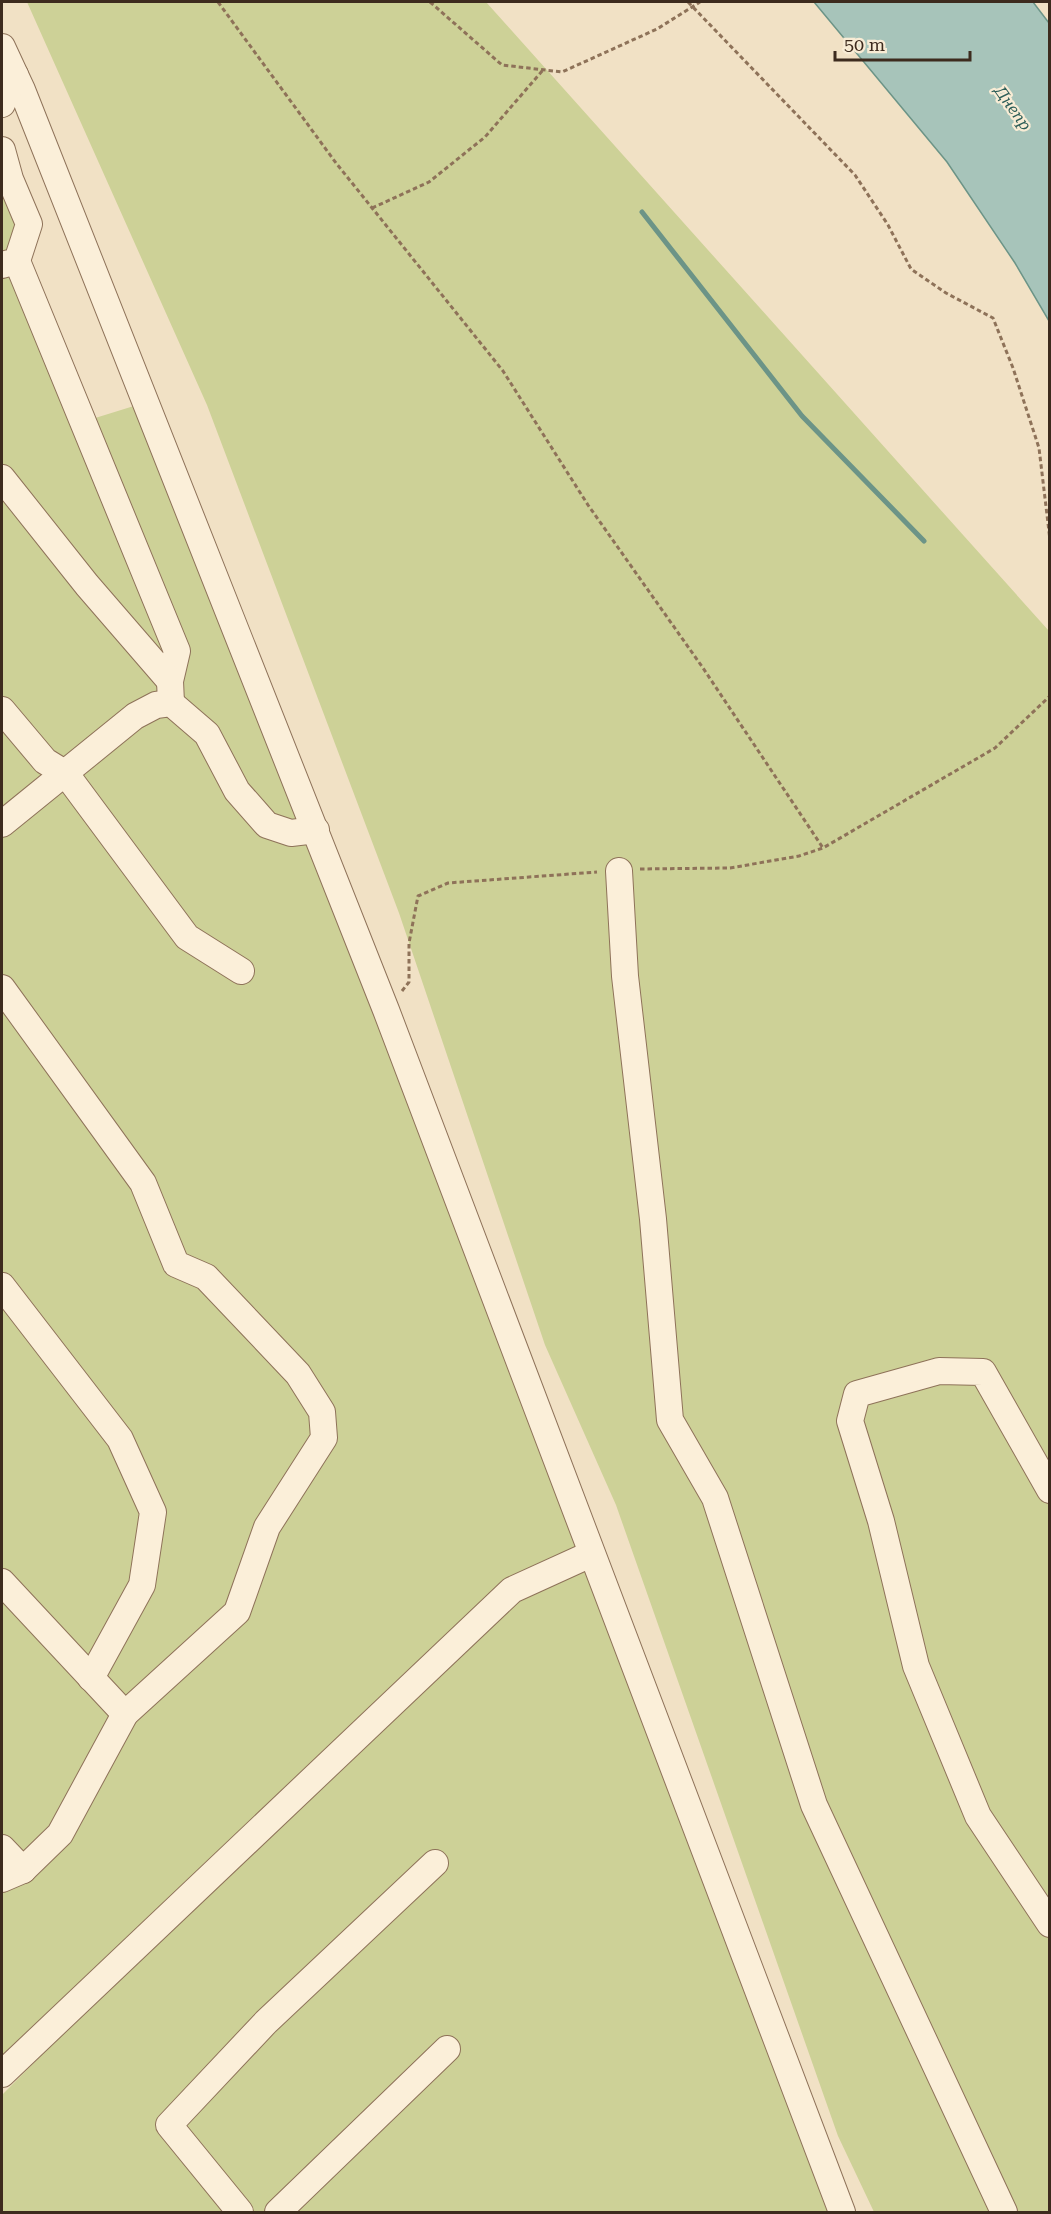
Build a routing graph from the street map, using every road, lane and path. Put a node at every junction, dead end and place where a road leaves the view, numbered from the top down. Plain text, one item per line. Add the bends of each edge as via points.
1 (218, 2) edge
2 (430, 2) edge
3 (688, 2) edge
4 (700, 2) edge
5 (692, 6) junction
6 (2, 47) edge
7 (543, 70) junction
8 (15, 75) junction
9 (2, 104) edge
10 (2, 150) edge
11 (372, 208) junction
12 (9, 263) edge
13 (2, 478) edge
14 (1050, 540) edge
15 (171, 692) junction
16 (1050, 696) edge
17 (2, 710) edge
18 (66, 774) junction
19 (2, 824) edge
20 (316, 830) junction
21 (824, 848) junction
22 (619, 871) junction
23 (241, 971) dead end
24 (2, 988) edge
25 (386, 1010) junction
26 (2, 1287) edge
27 (1050, 1490) edge
28 (591, 1554) junction
29 (2, 1582) edge
30 (91, 1678) junction
31 (125, 1714) junction
32 (2, 1848) edge
33 (435, 1863) dead end
34 (12, 1874) edge
35 (1050, 1924) edge
36 (447, 2049) dead end
37 (2, 2074) edge
38 (240, 2212) edge
39 (278, 2212) edge
40 (842, 2212) edge
41 (1004, 2212) edge

1 - 11 path
2 - 7 path via 502,65
3 - 5 path
4 - 5 path
5 - 7 path via 657,29 562,72
5 - 14 path via 855,175 888,225 910,269 993,318 1039,448
6 - 8 street
7 - 11 path via 476,145 429,182
8 - 9 street
8 - 20 street
10 - 12 street via 29,224
11 - 21 path via 503,371 588,505 704,668
12 - 15 street via 177,651
13 - 15 street
15 - 18 street
15 - 20 street via 207,734 237,791 267,825 291,833
16 - 21 path via 994,748
17 - 18 street via 45,761
18 - 19 street
18 - 23 street via 188,937
20 - 25 street
21 - 22 path via 730,868
22 - 25 path via 448,883 418,896 409,943 409,982
22 - 41 street via 625,976 653,1219 670,1420 715,1498 814,1805
24 - 31 street via 143,1183 177,1264 206,1277 298,1374 322,1412 324,1438 267,1527 237,1612
25 - 28 street
26 - 30 street via 120,1439 153,1512 142,1585
27 - 35 street via 983,1372 939,1371 857,1394 850,1421 881,1521 916,1666 978,1816
28 - 37 street via 512,1590
28 - 40 street
29 - 30 street
30 - 31 street
31 - 34 street via 60,1834
32 - 34 street
33 - 38 street via 266,2022 169,2125
36 - 39 street

